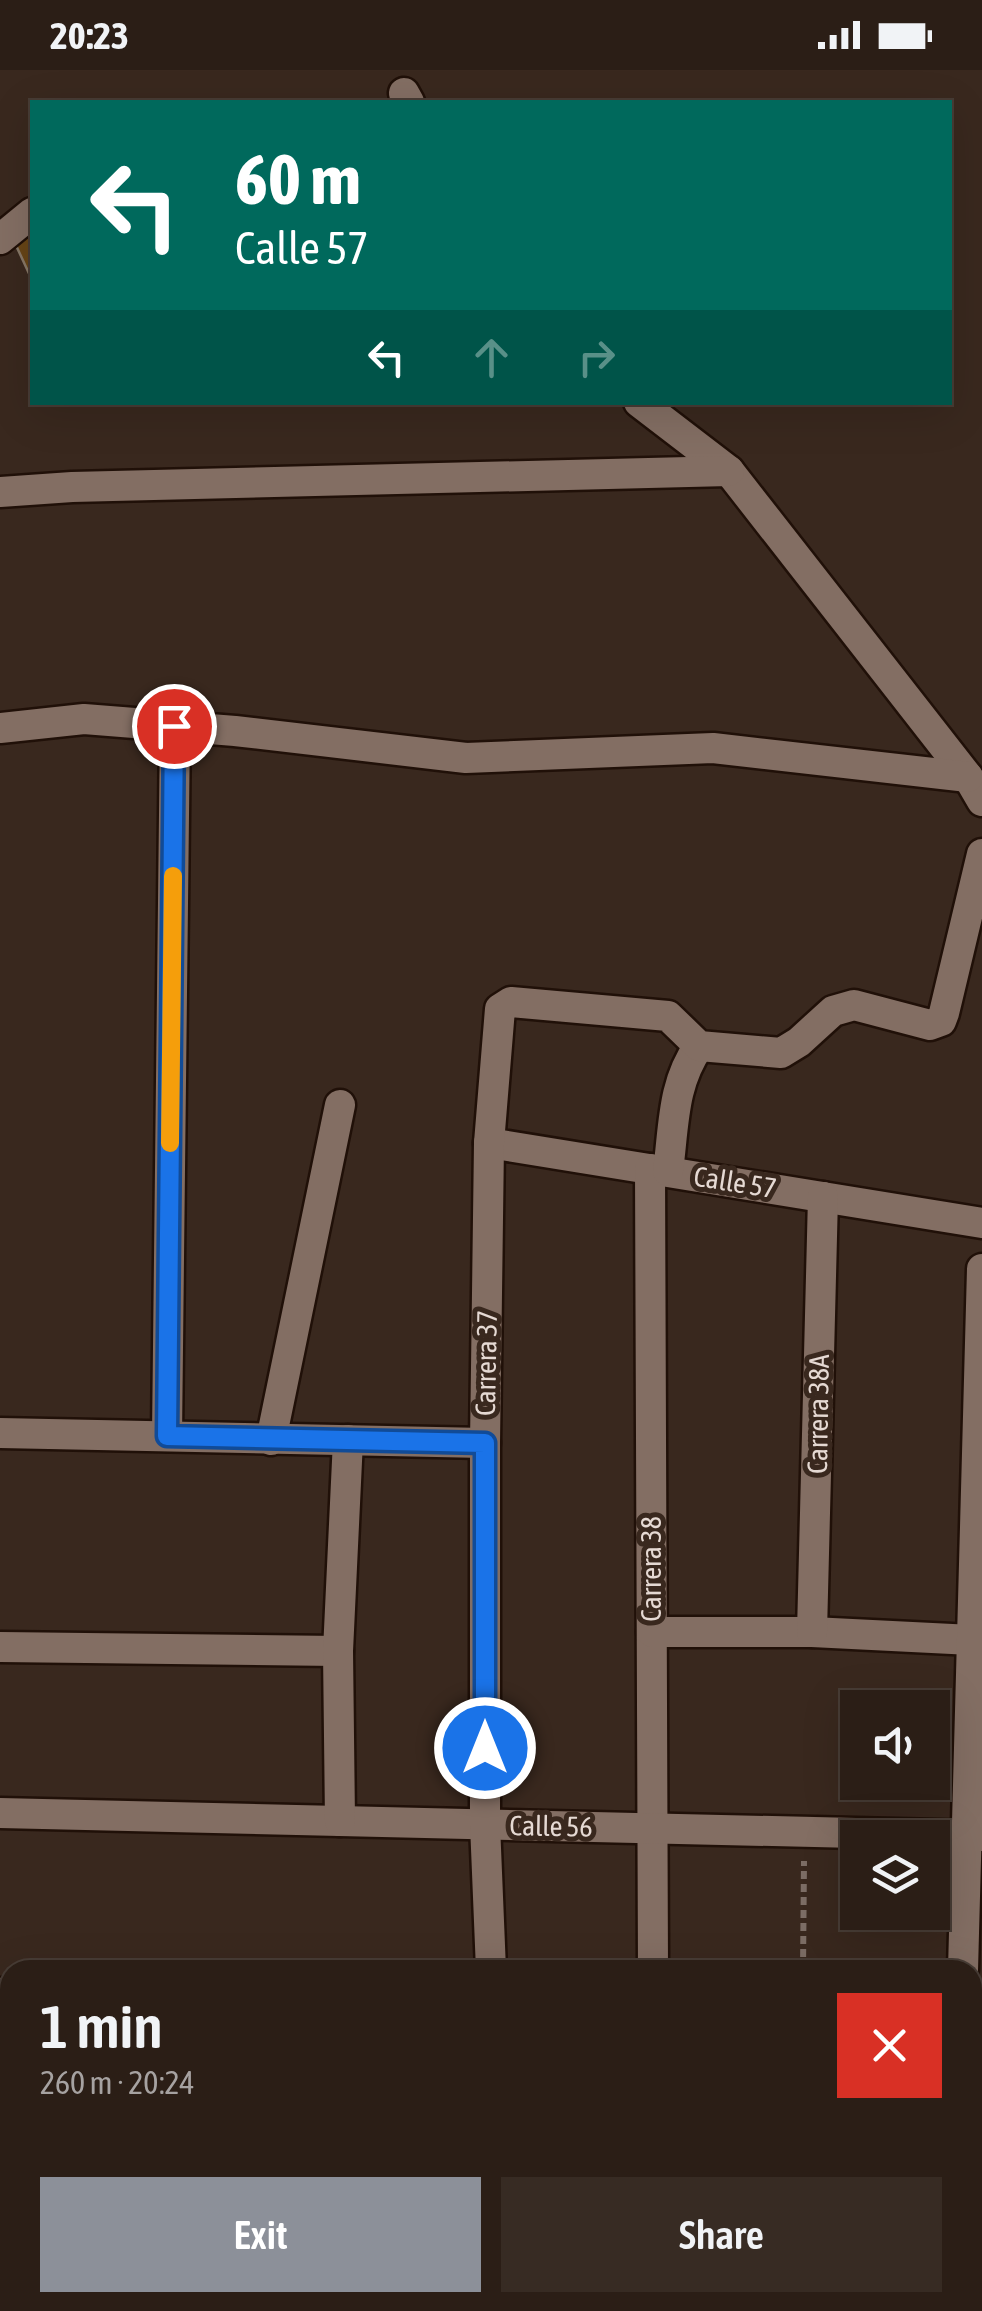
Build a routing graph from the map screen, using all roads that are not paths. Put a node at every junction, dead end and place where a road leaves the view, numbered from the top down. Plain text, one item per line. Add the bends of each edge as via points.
1 (30, 214) edge
2 (0, 238) edge
3 (643, 405) edge
4 (728, 471) junction
5 (0, 492) edge
6 (174, 726) junction
7 (0, 728) edge
8 (975, 789) edge
9 (982, 854) edge
10 (699, 1046) junction
11 (340, 1105) dead end
12 (489, 1143) junction
13 (659, 1170) junction
14 (823, 1196) junction
15 (982, 1222) edge
16 (982, 1269) edge
17 (0, 1433) edge
18 (167, 1436) junction
19 (271, 1440) junction
20 (348, 1440) junction
21 (485, 1443) junction
22 (652, 1632) junction
23 (812, 1632) junction
24 (972, 1640) junction
25 (0, 1647) edge
26 (338, 1651) junction
27 (0, 1813) edge
28 (340, 1821) junction
29 (485, 1824) junction
30 (653, 1828) junction
31 (974, 1835) edge
32 (491, 1960) edge
33 (653, 1960) edge
34 (964, 1960) edge

1 - 2 street
3 - 4 street
4 - 5 street
4 - 8 street
6 - 7 street via 84,719
6 - 8 street via 466,758 713,748
6 - 18 street
9 - 10 street via 940,1022 854,1005 833,1012 780,1053
10 - 12 street, Carrera 37 via 668,1016 511,1002 500,1009
10 - 13 street, Carrera 38 via 680,1080
11 - 19 street
12 - 13 street, Calle 57
12 - 21 street, Carrera 37
13 - 14 street, Calle 57
13 - 22 street, Carrera 38
14 - 15 street, Calle 57
14 - 23 street, Carrera 38A
16 - 24 street
17 - 18 street
18 - 19 street
19 - 20 street
20 - 21 street
20 - 26 street
21 - 29 street, Carrera 37
22 - 23 street
22 - 30 street, Carrera 38
23 - 24 street
24 - 31 street
25 - 26 street
26 - 28 street
27 - 28 street, Calle 56
28 - 29 street, Calle 56
29 - 30 street, Calle 56
29 - 32 street, Carrera 37
30 - 31 street, Calle 56
30 - 33 street, Carrera 38
31 - 34 street

